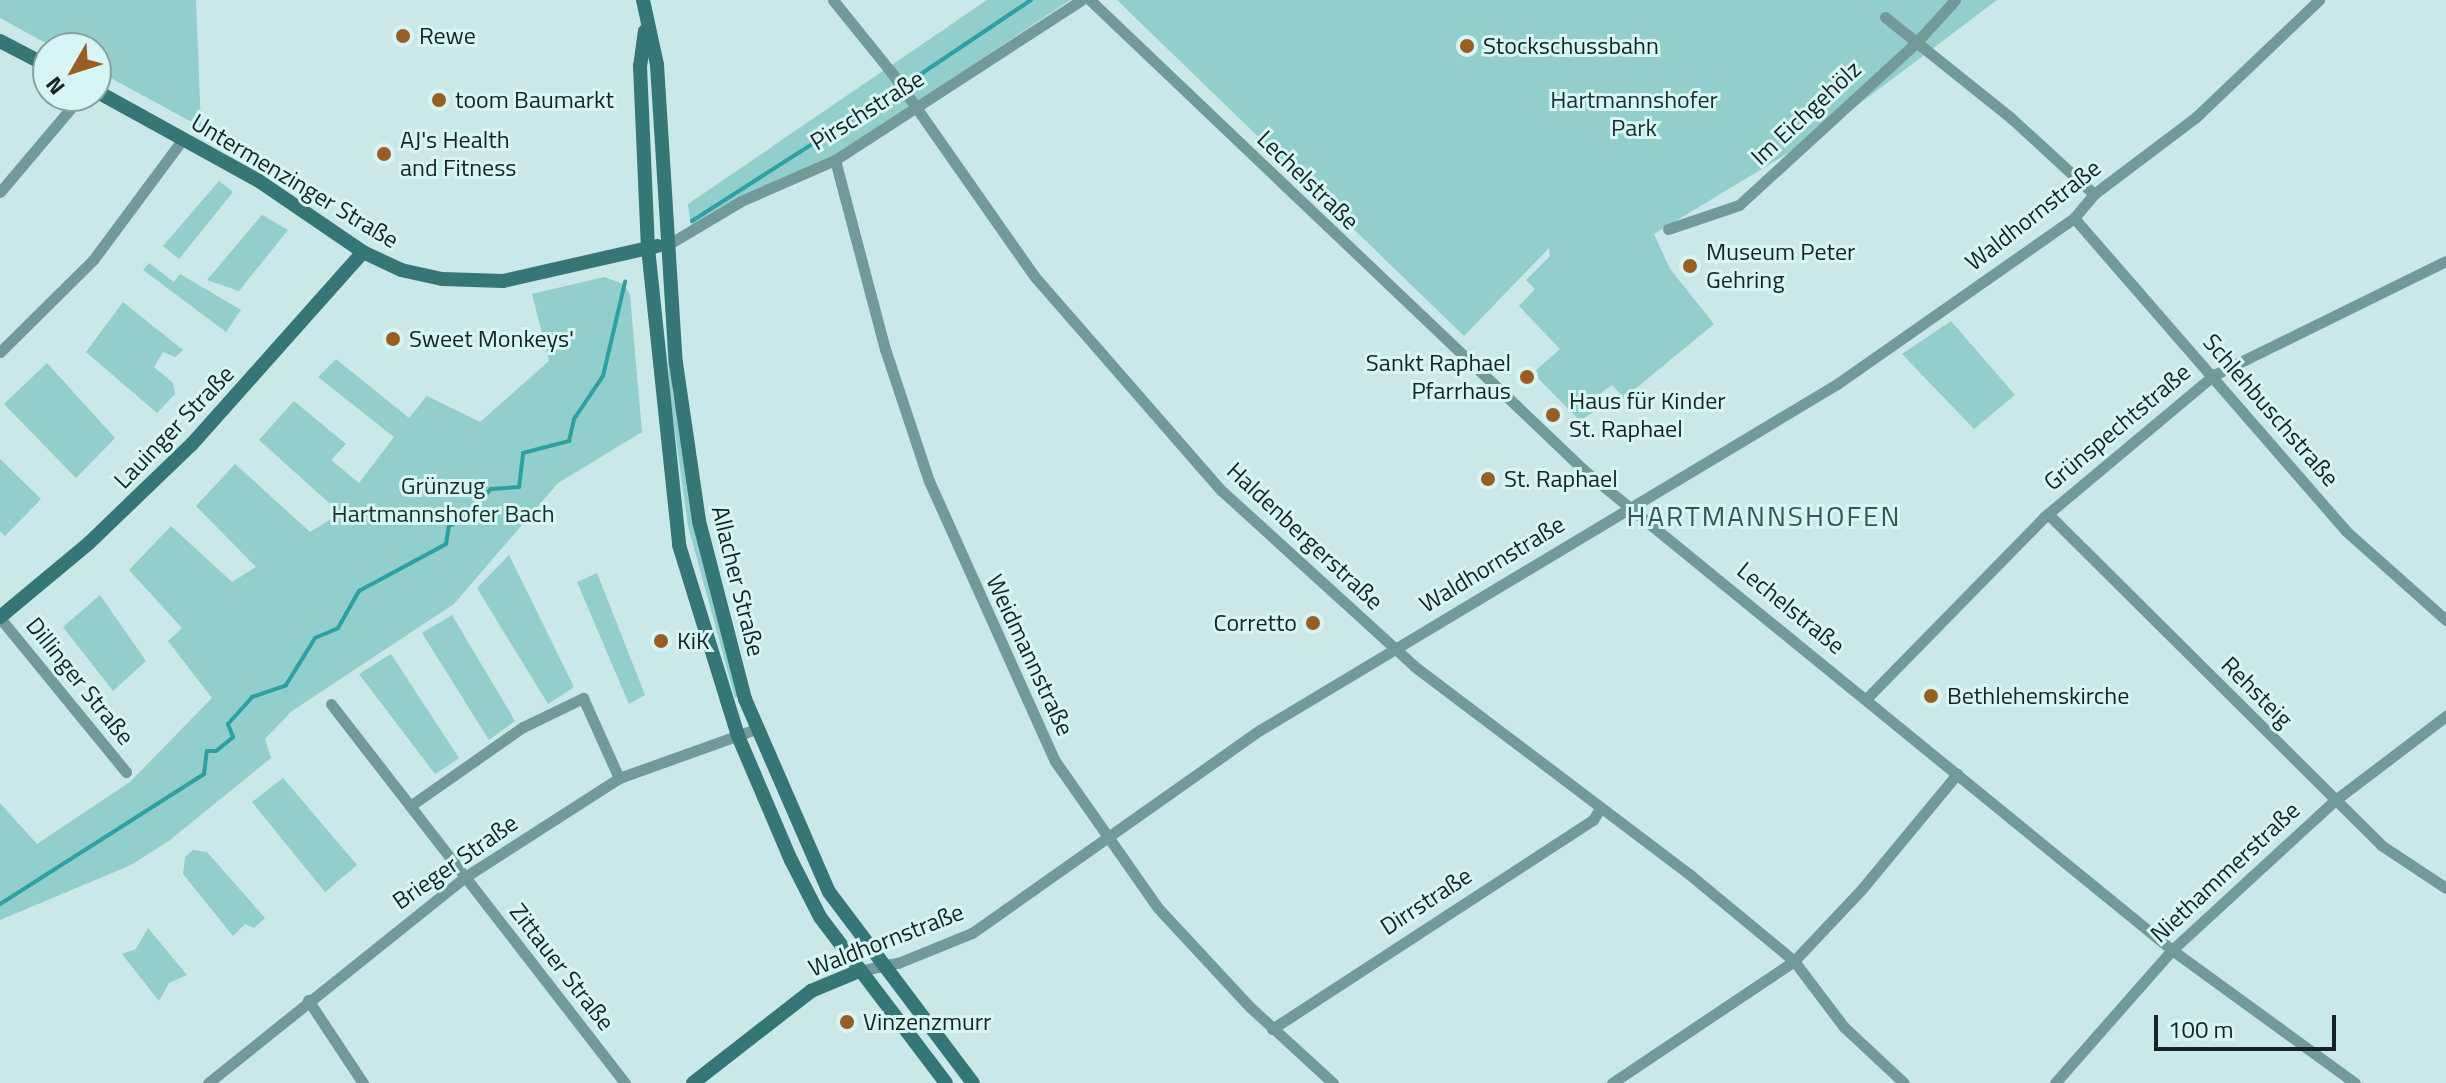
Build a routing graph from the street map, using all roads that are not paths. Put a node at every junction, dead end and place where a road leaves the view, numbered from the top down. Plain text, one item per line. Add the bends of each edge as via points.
1 (643, 0) edge
2 (833, 0) edge
3 (1081, 0) edge
4 (1090, 0) edge
5 (1955, 0) edge
6 (2319, 0) edge
7 (1885, 17) dead end
8 (645, 27) junction
9 (0, 41) edge
10 (1916, 43) junction
11 (32, 58) edge
12 (112, 100) edge
13 (915, 106) junction
14 (68, 112) edge
15 (183, 139) junction
16 (835, 160) junction
17 (0, 192) edge
18 (2094, 194) junction
19 (2074, 218) junction
20 (1668, 229) dead end
21 (669, 244) junction
22 (648, 248) junction
23 (363, 252) junction
24 (2446, 261) edge
25 (0, 352) edge
26 (2214, 375) junction
27 (1631, 508) junction
28 (2048, 514) junction
29 (0, 618) edge
30 (2446, 620) edge
31 (1393, 648) junction
32 (1868, 697) junction
33 (331, 704) dead end
34 (2446, 716) edge
35 (756, 729) junction
36 (738, 736) junction
37 (126, 772) dead end
38 (1957, 774) junction
39 (619, 778) junction
40 (2334, 801) junction
41 (410, 806) junction
42 (1600, 808) junction
43 (1106, 838) junction
44 (465, 877) junction
45 (2446, 888) edge
46 (2172, 950) junction
47 (1794, 961) junction
48 (883, 967) junction
49 (859, 971) junction
50 (308, 1000) junction
51 (1272, 1029) junction
52 (208, 1083) edge
53 (363, 1083) edge
54 (625, 1083) edge
55 (693, 1083) edge
56 (946, 1083) edge
57 (973, 1083) edge
58 (1333, 1083) edge
59 (1612, 1083) edge
60 (1904, 1083) edge
61 (2055, 1083) edge
62 (2355, 1083) edge

1 - 8 main road, Allacher Straße
2 - 13 street, Haldenbergerstraße
3 - 13 street, Pirschstraße
4 - 27 street, Lechelstraße via 1536,429
5 - 10 street, Im Eichgehölz
6 - 18 street, Waldhornstraße via 2196,117
7 - 10 street
8 - 21 main road, Allacher Straße via 657,65
8 - 22 main road, Allacher Straße via 640,66
9 - 11 main road
10 - 18 street via 2011,118
10 - 20 street, Im Eichgehölz via 1739,205
12 - 15 main road, Untermenzinger Straße
13 - 16 street, Pirschstraße
13 - 31 street, Haldenbergerstraße via 1035,277 1160,425 1281,549
14 - 17 street
15 - 23 main road, Untermenzinger Straße via 272,189
15 - 25 street via 93,260
16 - 21 street, Pirschstraße via 741,201
16 - 43 street, Weidmannstraße via 881,335 929,481 1055,761
18 - 19 street, Waldhornstraße
19 - 26 street, Schlehbuschstraße
19 - 27 street, Waldhornstraße via 1837,384
21 - 22 main road, Untermenzinger Straße
21 - 35 main road, Allacher Straße via 676,363 699,521
22 - 23 main road, Untermenzinger Straße via 485,282 425,276
22 - 36 main road, Allacher Straße via 674,526
23 - 29 main road, Lauinger Straße via 192,444 89,543
24 - 26 street, Grünspechtstraße
26 - 28 street, Grünspechtstraße
26 - 30 street, Schlehbuschstraße via 2346,531
27 - 31 street, Waldhornstraße
27 - 32 street, Lechelstraße
28 - 32 street, Grünspechtstraße
28 - 40 street, Rehsteig
29 - 37 street, Dillinger Straße
31 - 42 street, Haldenbergerstraße
31 - 43 street, Waldhornstraße via 1260,730
32 - 38 street, Lechelstraße
33 - 41 street, Zittauer Straße
34 - 40 street, Niethammerstraße
35 - 36 street, Brieger Straße
35 - 48 main road, Allacher Straße via 829,892
36 - 39 street, Brieger Straße
36 - 49 main road, Allacher Straße via 815,907
38 - 46 street, Lechelstraße
38 - 47 street
39 - 41 street via 583,698 523,727
39 - 44 street, Brieger Straße
40 - 45 street, Rehsteig via 2381,845
40 - 46 street, Niethammerstraße
41 - 44 street, Zittauer Straße
42 - 47 street, Haldenbergerstraße
42 - 51 street, Dirrstraße via 1593,820
43 - 48 street, Waldhornstraße via 960,940
43 - 51 street, Weidmannstraße via 1167,919
44 - 50 street, Brieger Straße
44 - 54 street, Zittauer Straße
46 - 61 street, Niethammerstraße
46 - 62 street, Lechelstraße
47 - 59 street
47 - 60 street, Haldenbergerstraße via 1844,1027
48 - 49 street, Waldhornstraße
48 - 57 main road, Allacher Straße
49 - 55 main road, Waldhornstraße via 811,991
49 - 56 main road, Allacher Straße
50 - 52 street, Brieger Straße
50 - 53 street
51 - 58 street, Weidmannstraße

